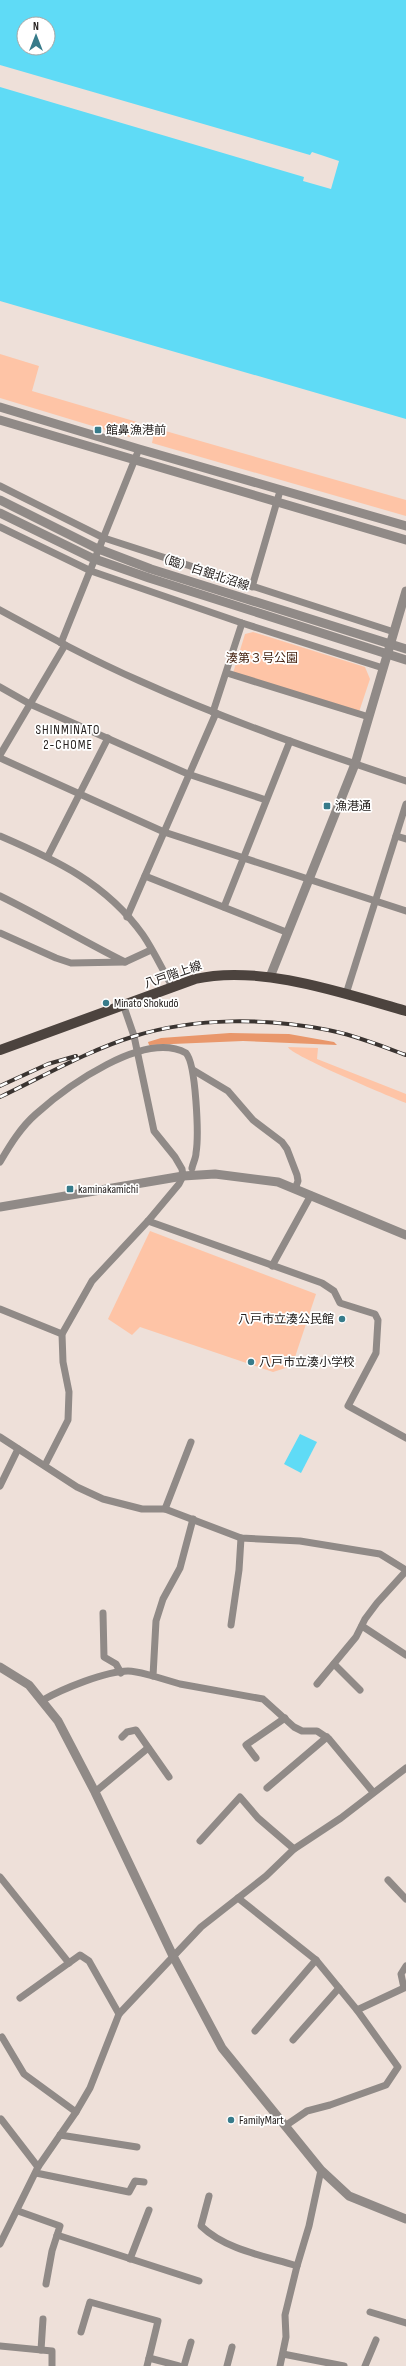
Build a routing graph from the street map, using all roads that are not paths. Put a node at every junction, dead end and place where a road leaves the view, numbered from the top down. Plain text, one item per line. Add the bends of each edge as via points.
1 (0, 407) edge
2 (14, 411) junction
3 (3, 421) edge
4 (0, 430) edge
5 (138, 449) junction
6 (135, 459) junction
7 (0, 486) edge
8 (280, 491) junction
9 (0, 500) edge
10 (278, 501) junction
11 (0, 513) edge
12 (406, 526) edge
13 (0, 527) edge
14 (104, 538) junction
15 (406, 540) edge
16 (91, 571) junction
17 (252, 587) junction
18 (406, 591) edge
19 (0, 610) edge
20 (242, 623) junction
21 (394, 632) junction
22 (63, 644) junction
23 (391, 644) junction
24 (406, 649) edge
25 (387, 655) junction
26 (406, 660) edge
27 (383, 668) junction
28 (227, 673) junction
29 (0, 687) edge
30 (30, 704) junction
31 (215, 713) junction
32 (369, 717) junction
33 (108, 738) junction
34 (290, 741) junction
35 (0, 755) edge
36 (0, 758) edge
37 (355, 764) junction
38 (188, 774) junction
39 (406, 781) edge
40 (80, 794) junction
41 (266, 800) junction
42 (406, 804) edge
43 (164, 832) junction
44 (0, 836) edge
45 (396, 836) junction
46 (406, 839) edge
47 (48, 856) junction
48 (244, 858) junction
49 (145, 876) junction
50 (309, 879) junction
51 (0, 896) edge
52 (376, 901) junction
53 (224, 906) junction
54 (406, 911) edge
55 (127, 917) junction
56 (286, 932) junction
57 (0, 933) edge
58 (151, 950) junction
59 (125, 962) junction
60 (270, 978) junction
61 (173, 988) junction
62 (346, 994) junction
63 (124, 1007) junction
64 (406, 1011) edge
65 (0, 1050) edge
66 (137, 1052) junction
67 (193, 1070) junction
68 (0, 1162) edge
69 (192, 1168) dead end
70 (183, 1176) junction
71 (295, 1189) junction
72 (311, 1195) junction
73 (0, 1207) edge
74 (148, 1221) junction
75 (405, 1233) edge
76 (272, 1266) junction
77 (0, 1308) edge
78 (62, 1334) junction
79 (0, 1437) edge
80 (406, 1438) edge
81 (190, 1442) dead end
82 (18, 1449) junction
83 (45, 1465) junction
84 (0, 1486) edge
85 (165, 1509) junction
86 (193, 1519) junction
87 (242, 1538) junction
88 (406, 1571) edge
89 (103, 1613) dead end
90 (231, 1625) dead end
91 (362, 1626) junction
92 (406, 1655) edge
93 (334, 1664) junction
94 (0, 1667) edge
95 (122, 1672) junction
96 (153, 1676) junction
97 (318, 1684) dead end
98 (360, 1690) dead end
99 (43, 1700) junction
100 (285, 1718) junction
101 (122, 1737) dead end
102 (327, 1737) junction
103 (148, 1748) junction
104 (256, 1758) dead end
105 (405, 1770) edge
106 (169, 1777) dead end
107 (267, 1788) dead end
108 (95, 1792) junction
109 (373, 1792) junction
110 (200, 1841) dead end
111 (294, 1849) junction
112 (0, 1877) edge
113 (388, 1880) dead end
114 (238, 1898) junction
115 (406, 1899) edge
116 (173, 1956) junction
117 (316, 1960) junction
118 (69, 1963) junction
119 (406, 1966) edge
120 (405, 1985) edge
121 (339, 1988) junction
122 (20, 1998) dead end
123 (357, 2010) junction
124 (119, 2014) junction
125 (255, 2031) dead end
126 (2, 2038) dead end
127 (293, 2040) dead end
128 (76, 2112) junction
129 (1, 2119) edge
130 (285, 2126) junction
131 (60, 2135) junction
132 (137, 2147) dead end
133 (37, 2170) junction
134 (321, 2170) junction
135 (144, 2182) dead end
136 (209, 2196) dead end
137 (149, 2210) dead end
138 (18, 2211) junction
139 (406, 2219) edge
140 (57, 2235) junction
141 (0, 2244) edge
142 (130, 2259) junction
143 (297, 2266) junction
144 (199, 2280) dead end
145 (46, 2284) dead end
146 (370, 2312) dead end
147 (43, 2319) dead end
148 (406, 2323) edge
149 (81, 2332) dead end
150 (376, 2340) dead end
151 (191, 2342) dead end
152 (0, 2346) edge
153 (232, 2348) dead end
154 (41, 2350) junction
155 (283, 2354) junction
156 (149, 2358) junction
157 (52, 2366) edge
158 (147, 2366) edge
159 (179, 2366) edge
160 (184, 2366) edge
161 (227, 2366) edge
162 (280, 2366) edge
163 (344, 2366) edge
164 (365, 2366) edge

1 - 2 street
2 - 3 street
2 - 5 street
3 - 4 street
3 - 6 street
5 - 6 street
5 - 8 street
6 - 10 street
6 - 14 street
7 - 14 street
8 - 10 street
8 - 12 street
9 - 23 street, （臨）白銀北沼線 via 96,548 151,569
10 - 15 street
10 - 17 street
11 - 25 street, （臨）白銀北沼線 via 92,558
13 - 16 street
14 - 16 street
14 - 17 street
16 - 20 street
16 - 22 street
17 - 21 street
18 - 21 street
19 - 22 street
20 - 27 street
20 - 28 street
21 - 23 street
22 - 30 street
22 - 31 street
23 - 24 street, （臨）白銀北沼線
23 - 25 street
25 - 26 street, （臨）白銀北沼線
25 - 27 street
27 - 32 street
28 - 31 street
28 - 32 street
29 - 30 street
30 - 33 street
30 - 35 street
31 - 34 street
31 - 38 street
32 - 37 street
33 - 38 street
33 - 40 street
34 - 37 street
34 - 41 street
36 - 40 street
37 - 39 street
37 - 50 street
38 - 41 street
38 - 43 street
40 - 43 street
40 - 47 street
41 - 48 street
42 - 45 street
43 - 48 street
43 - 49 street
44 - 47 street
45 - 46 street
45 - 52 street
47 - 55 street via 76,871
48 - 50 street
48 - 53 street
49 - 53 street
49 - 55 street
50 - 52 street
50 - 56 street
51 - 59 street
52 - 54 street
52 - 62 street
53 - 56 street
55 - 58 street via 143,935
56 - 60 street
57 - 59 street via 71,963
58 - 59 street
58 - 61 street
60 - 61 main road, 八戸階上線 via 244,974 216,974
60 - 62 main road, 八戸階上線
61 - 63 main road, 八戸階上線
62 - 64 main road, 八戸階上線
63 - 65 main road, 八戸階上線
63 - 66 street
66 - 67 street via 167,1048 182,1051 187,1054
66 - 68 street via 106,1065 36,1114 22,1129
66 - 70 street via 154,1131 182,1169
67 - 69 street via 197,1106 197,1149
67 - 71 street via 228,1091 253,1120 282,1142 298,1175
70 - 71 street via 215,1174 244,1177 278,1182
70 - 73 street
70 - 74 street
71 - 72 street
72 - 75 street
72 - 76 street
74 - 76 street
74 - 78 street via 92,1282
76 - 80 street via 322,1283 334,1291 340,1303 375,1314 378,1320 376,1353 348,1406
77 - 78 street
78 - 83 street via 63,1362 69,1392 68,1420
79 - 82 street
81 - 85 street
82 - 83 street
82 - 84 street
83 - 85 street via 103,1499 142,1509
85 - 86 street
86 - 87 street
86 - 96 street via 180,1568 163,1599 156,1621
87 - 88 street via 300,1541 380,1554
87 - 90 street
88 - 91 street via 377,1603
89 - 95 street via 104,1657 116,1664
91 - 92 street
91 - 93 street
93 - 97 street
93 - 98 street
94 - 99 street via 29,1685
95 - 96 street
95 - 99 street via 59,1690
96 - 100 street via 180,1684 263,1699
99 - 108 street via 58,1721
100 - 102 street via 302,1731 317,1731
100 - 104 street via 246,1745
101 - 103 street via 127,1732 136,1730
102 - 107 street
102 - 109 street
103 - 106 street
103 - 108 street
105 - 109 street
108 - 116 street
109 - 111 street via 341,1818
110 - 111 street via 240,1797 258,1818
111 - 114 street
112 - 118 street
113 - 115 street
114 - 116 street via 201,1927
114 - 117 street
116 - 124 street
116 - 130 street via 222,2048
117 - 121 street
117 - 125 street
118 - 122 street
118 - 124 street via 80,1954 89,1961
119 - 120 street via 401,1974
120 - 123 street via 404,1988
121 - 123 street
121 - 127 street
123 - 130 street via 398,2066 386,2085 307,2111
124 - 128 street via 90,2088
126 - 128 street via 24,2074
128 - 131 street
129 - 133 street
130 - 134 street
131 - 132 street
131 - 133 street
133 - 135 street via 129,2192 135,2181
133 - 138 street
134 - 139 street via 348,2196
134 - 143 street
136 - 143 street via 201,2226 206,2231 224,2243
137 - 142 street
138 - 140 street via 60,2226
138 - 141 street
140 - 142 street
140 - 145 street
142 - 144 street
143 - 155 street via 285,2315 286,2337
146 - 148 street
147 - 154 street
149 - 156 street via 90,2302 158,2321
150 - 164 street
151 - 160 street
152 - 154 street
153 - 161 street
154 - 157 street via 52,2351
155 - 162 street
155 - 163 street
156 - 158 street
156 - 159 street

